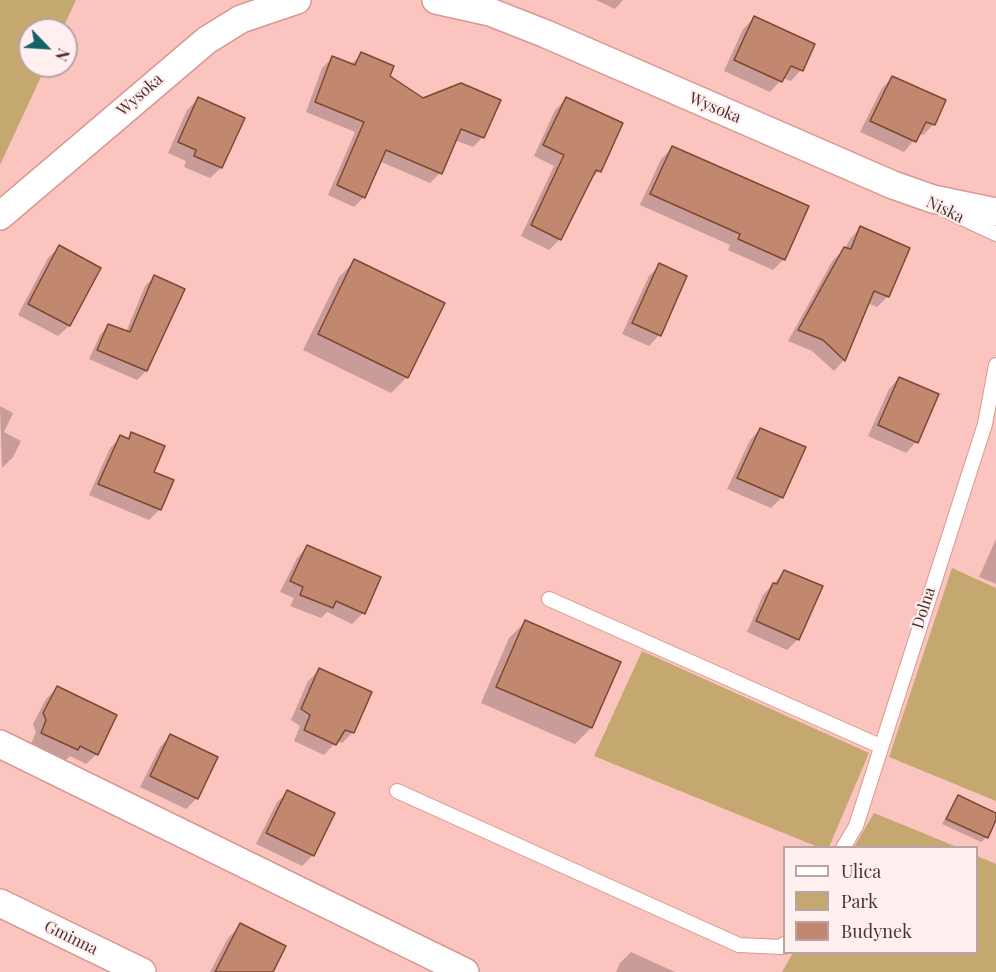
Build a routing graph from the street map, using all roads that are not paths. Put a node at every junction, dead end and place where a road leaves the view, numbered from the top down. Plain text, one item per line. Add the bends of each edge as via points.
1 (297, 0) edge
2 (435, 0) edge
3 (893, 185) junction
4 (996, 212) edge
5 (0, 216) edge
6 (996, 234) edge
7 (996, 365) edge
8 (549, 599) dead end
9 (0, 744) edge
10 (880, 746) junction
11 (397, 791) dead end
12 (844, 846) edge
13 (0, 903) edge
14 (783, 945) edge
15 (142, 972) edge
16 (465, 972) edge

1 - 5 street, Wysoka via 241,19 207,40
2 - 3 street, Wysoka via 490,12 546,34
3 - 4 street, Wysoka via 933,199
3 - 6 lane, Niska
7 - 10 lane, Dolna via 985,424
8 - 10 lane
9 - 16 street
10 - 12 lane, Dolna via 856,826
11 - 14 lane via 739,945
13 - 15 street, Gminna

